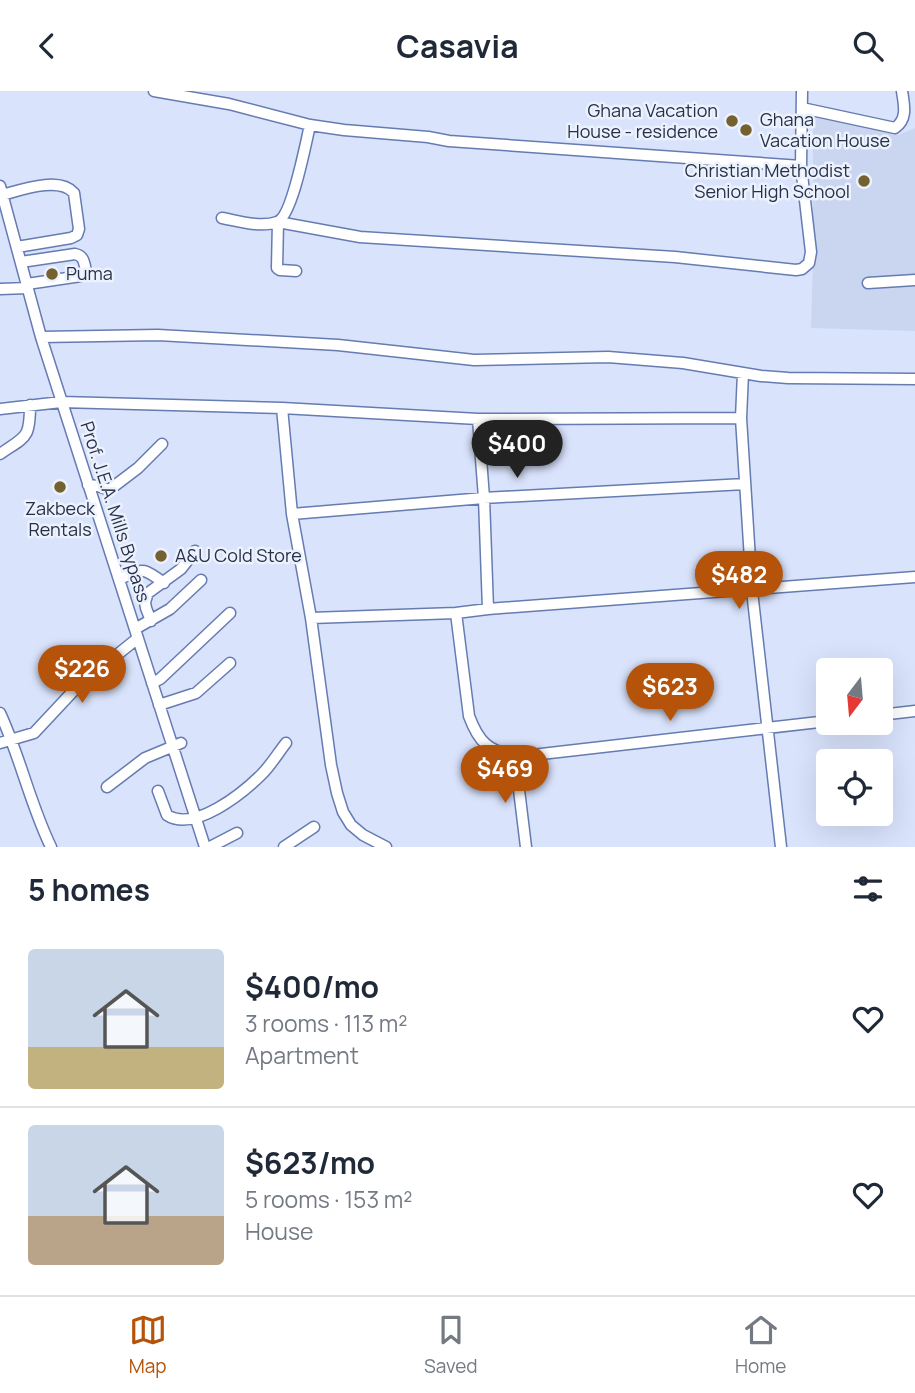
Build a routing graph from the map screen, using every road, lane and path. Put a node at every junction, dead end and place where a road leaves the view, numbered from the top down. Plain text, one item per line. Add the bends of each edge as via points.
1 (154, 91) edge
2 (802, 91) edge
3 (902, 91) edge
4 (802, 108) junction
5 (910, 109) edge
6 (310, 125) junction
7 (802, 166) junction
8 (1, 191) edge
9 (222, 218) dead end
10 (278, 222) junction
11 (17, 247) junction
12 (40, 259) junction
13 (21, 262) junction
14 (296, 271) dead end
15 (915, 280) edge
16 (45, 282) junction
17 (868, 283) dead end
18 (27, 286) junction
19 (0, 289) edge
20 (41, 337) junction
21 (743, 373) junction
22 (915, 379) edge
23 (61, 402) junction
24 (30, 405) junction
25 (282, 408) junction
26 (0, 409) edge
27 (741, 418) junction
28 (478, 419) junction
29 (162, 444) dead end
30 (0, 454) edge
31 (745, 484) junction
32 (88, 485) junction
33 (109, 490) junction
34 (484, 498) junction
35 (96, 508) junction
36 (292, 514) junction
37 (195, 551) dead end
38 (915, 577) edge
39 (118, 579) junction
40 (201, 580) dead end
41 (164, 583) junction
42 (752, 591) junction
43 (488, 609) junction
44 (230, 613) dead end
45 (456, 613) junction
46 (311, 618) junction
47 (151, 621) junction
48 (136, 634) junction
49 (230, 663) dead end
50 (152, 683) junction
51 (159, 705) junction
52 (915, 712) edge
53 (0, 713) edge
54 (893, 714) edge
55 (816, 722) edge
56 (768, 727) junction
57 (12, 738) junction
58 (0, 743) edge
59 (286, 743) dead end
60 (177, 745) junction
61 (515, 757) junction
62 (107, 787) dead end
63 (158, 791) dead end
64 (196, 818) junction
65 (314, 827) dead end
66 (237, 833) dead end
67 (51, 847) edge
68 (205, 847) edge
69 (211, 847) edge
70 (284, 847) edge
71 (386, 847) edge
72 (526, 847) edge
73 (781, 847) edge

1 - 6 street
2 - 4 street
3 - 5 street
4 - 5 street via 895,128
4 - 7 street
6 - 7 street via 449,141
6 - 10 street via 292,195
7 - 10 street via 811,252 806,267 796,270 675,257 360,237
8 - 11 street, Prof. J.E.A. Mills Bypass
8 - 11 street via 48,185 66,186 74,193 77,235
9 - 10 street
10 - 14 street via 277,268
11 - 13 street, Prof. J.E.A. Mills Bypass
12 - 13 street
12 - 16 street
12 - 16 street via 80,255 86,271 81,276
13 - 18 street, Prof. J.E.A. Mills Bypass
15 - 17 street
16 - 18 street
18 - 19 street
18 - 20 street, Prof. J.E.A. Mills Bypass
20 - 21 street via 186,336 338,345 474,360 608,358
20 - 23 street, Prof. J.E.A. Mills Bypass
21 - 22 street
21 - 27 street
23 - 24 street
23 - 25 street
23 - 32 street, Prof. J.E.A. Mills Bypass
24 - 26 street
24 - 30 street via 27,433
25 - 28 street
25 - 36 street
27 - 28 street
27 - 31 street
28 - 34 street
29 - 33 street
31 - 34 street
31 - 42 street
32 - 33 street
32 - 35 street, Prof. J.E.A. Mills Bypass
33 - 35 street via 107,500
34 - 36 street
34 - 43 street
35 - 39 street, Prof. J.E.A. Mills Bypass
36 - 46 street
37 - 41 street
38 - 42 street
39 - 41 street via 148,571
39 - 48 street, Prof. J.E.A. Mills Bypass
40 - 47 street
41 - 47 street via 146,597
42 - 43 street
42 - 56 street
43 - 45 street
44 - 50 street
45 - 46 street
45 - 61 street via 474,730 495,752
46 - 71 street via 331,765 343,812 363,835
47 - 48 street
48 - 50 street, Prof. J.E.A. Mills Bypass
48 - 57 street via 34,733
49 - 51 street via 195,693
50 - 51 street, Prof. J.E.A. Mills Bypass
51 - 60 street, Prof. J.E.A. Mills Bypass
52 - 54 street
53 - 57 street
55 - 56 street
56 - 61 street
56 - 73 street
57 - 58 street
57 - 67 street
59 - 64 street via 261,774 228,803
60 - 62 street via 145,758
60 - 64 street, Prof. J.E.A. Mills Bypass
61 - 72 street
63 - 64 street via 169,817
64 - 68 street, Prof. J.E.A. Mills Bypass
65 - 70 street
66 - 69 street

